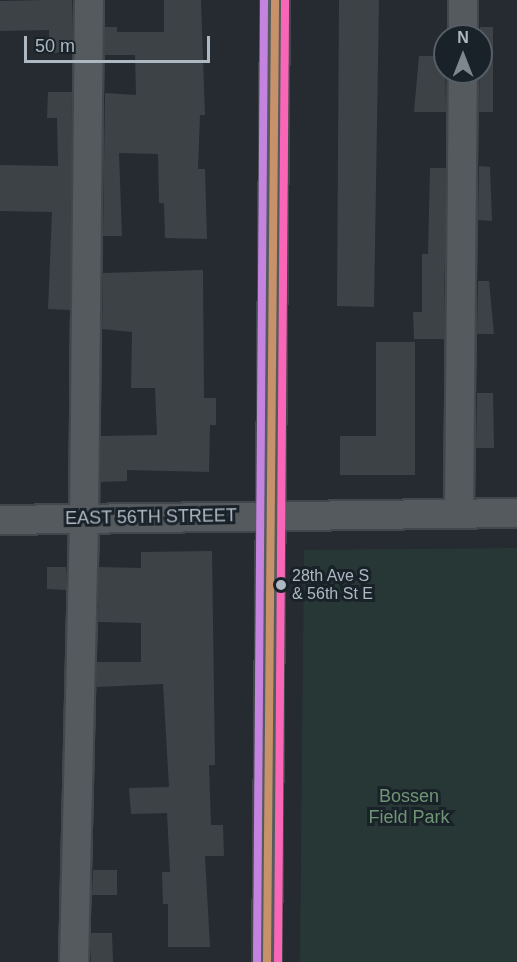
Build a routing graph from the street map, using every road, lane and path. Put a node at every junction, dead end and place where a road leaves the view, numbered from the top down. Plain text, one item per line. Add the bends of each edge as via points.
1 (89, 0) edge
2 (275, 0) edge
3 (463, 0) edge
4 (463, 24) edge
5 (462, 84) edge
6 (517, 513) edge
7 (268, 514) junction
8 (459, 514) junction
9 (84, 518) junction
10 (0, 520) edge
11 (74, 962) edge
12 (267, 962) edge

1 - 9 street
2 - 7 street
3 - 4 street
5 - 8 street
6 - 8 street, EAST 56TH STREET
7 - 8 street, EAST 56TH STREET
7 - 9 street, EAST 56TH STREET
7 - 12 street
9 - 10 street, EAST 56TH STREET
9 - 11 street

